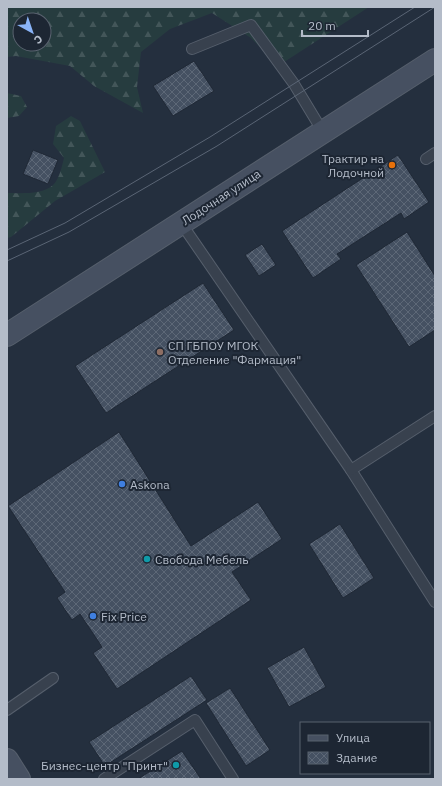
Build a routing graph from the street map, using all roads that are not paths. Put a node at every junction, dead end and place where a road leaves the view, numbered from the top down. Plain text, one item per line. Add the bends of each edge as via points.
1 (192, 49) dead end
2 (435, 60) edge
3 (323, 132) junction
4 (435, 153) edge
5 (426, 159) dead end
6 (181, 223) junction
7 (7, 335) edge
8 (435, 416) edge
9 (351, 470) junction
10 (435, 602) edge
11 (53, 678) dead end
12 (7, 710) edge
13 (7, 760) edge
14 (19, 779) edge
15 (104, 779) edge
16 (233, 779) edge

1 - 3 lane via 251,25 297,89
2 - 3 street, Лодочная улица
3 - 6 street, Лодочная улица
4 - 5 lane
6 - 7 street, Лодочная улица
6 - 9 lane
8 - 9 lane
9 - 10 lane
11 - 12 lane
13 - 14 street
15 - 16 lane via 195,720

